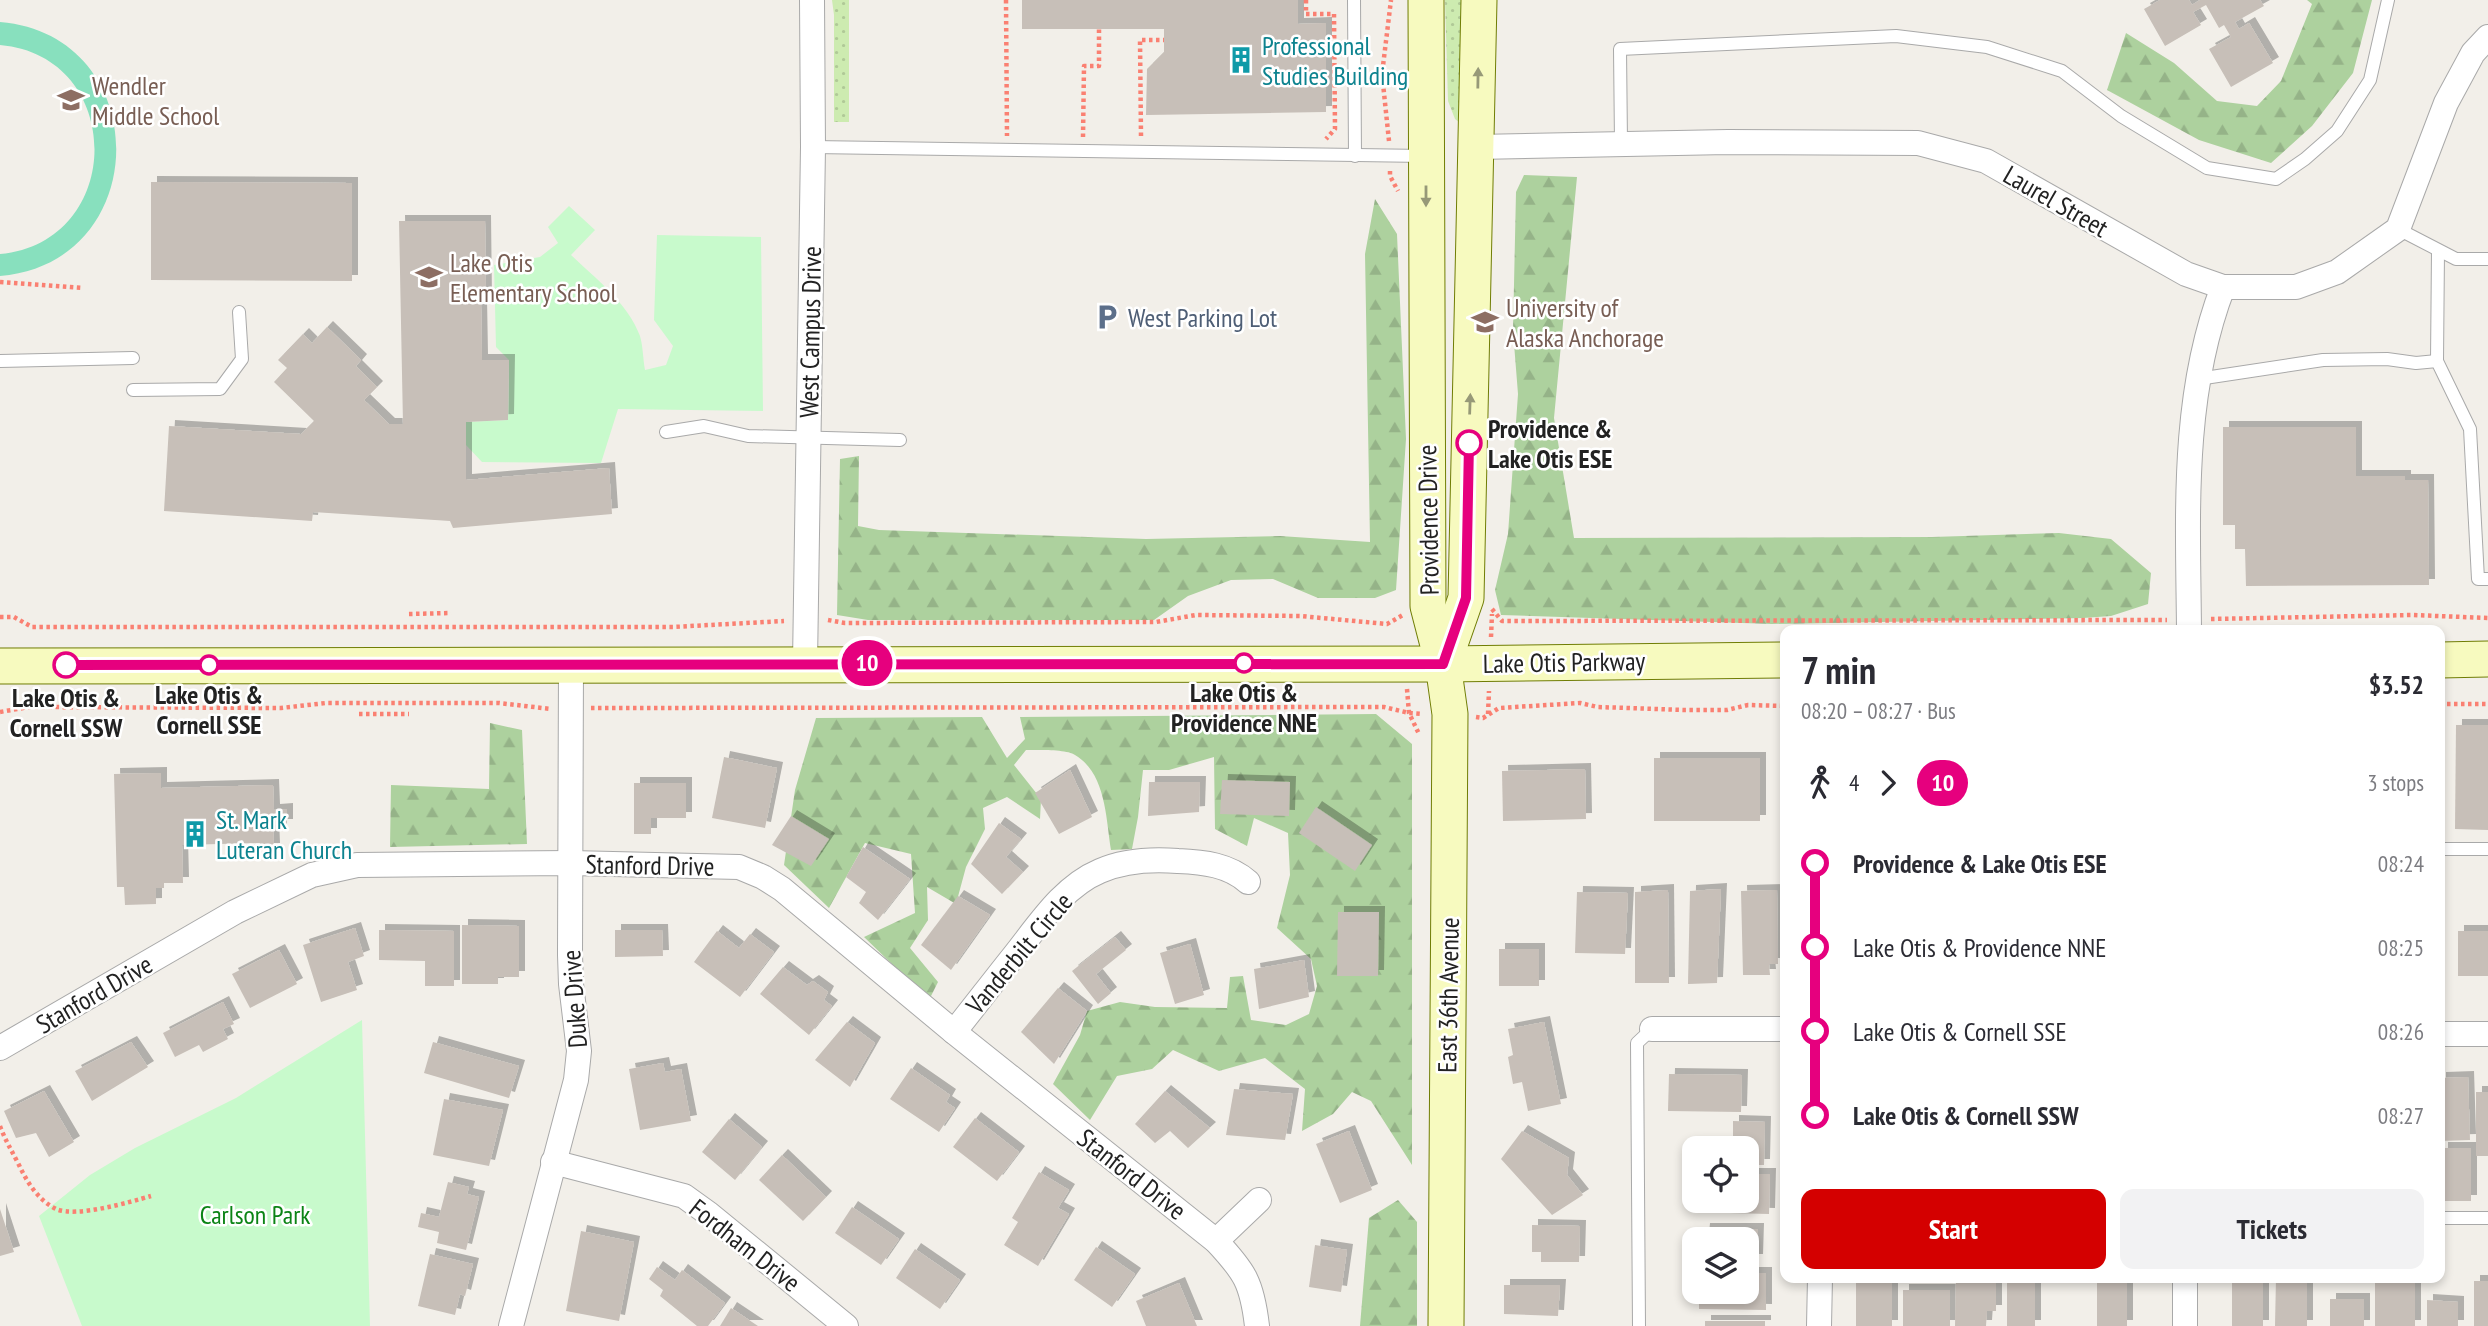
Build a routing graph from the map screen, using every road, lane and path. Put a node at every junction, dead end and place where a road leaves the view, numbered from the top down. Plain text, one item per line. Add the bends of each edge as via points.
1 (812, 0) edge
2 (1006, 0) edge
3 (1306, 0) edge
4 (1354, 0) edge
5 (1391, 0) edge
6 (1479, 0) edge
7 (2388, 0) edge
8 (1426, 15) edge
9 (1099, 28) dead end
10 (2488, 37) edge
11 (1164, 40) dead end
12 (994, 138) dead end
13 (1083, 138) dead end
14 (1154, 138) dead end
15 (1314, 139) dead end
16 (1390, 144) dead end
17 (1620, 144) junction
18 (1476, 146) junction
19 (813, 147) junction
20 (1355, 156) junction
21 (1426, 156) junction
22 (2398, 229) junction
23 (2438, 251) junction
24 (2488, 259) edge
25 (0, 282) edge
26 (2222, 286) junction
27 (83, 288) dead end
28 (239, 312) dead end
29 (133, 358) dead end
30 (2437, 360) junction
31 (0, 361) edge
32 (2198, 379) junction
33 (133, 390) dead end
34 (666, 432) dead end
35 (808, 437) junction
36 (900, 440) dead end
37 (2488, 579) edge
38 (1412, 608) dead end
39 (1492, 609) dead end
40 (451, 613) dead end
41 (408, 614) dead end
42 (0, 617) edge
43 (2488, 618) edge
44 (837, 620) dead end
45 (789, 621) dead end
46 (2189, 625) edge
47 (2488, 659) edge
48 (1780, 660) edge
49 (2445, 660) edge
50 (805, 663) junction
51 (571, 664) junction
52 (1443, 664) junction
53 (0, 666) edge
54 (2445, 704) edge
55 (2488, 704) edge
56 (1780, 706) edge
57 (571, 709) junction
58 (0, 712) edge
59 (1409, 713) dead end
60 (359, 714) dead end
61 (409, 714) dead end
62 (1488, 715) dead end
63 (2445, 849) edge
64 (2488, 849) edge
65 (571, 863) junction
66 (1248, 882) dead end
67 (1651, 1029) joint
68 (1780, 1029) edge
69 (954, 1032) junction
70 (2445, 1034) edge
71 (2488, 1034) edge
72 (0, 1048) edge
73 (0, 1126) edge
74 (553, 1162) junction
75 (151, 1196) dead end
76 (1259, 1200) dead end
77 (2445, 1218) edge
78 (2488, 1218) edge
79 (1216, 1241) junction
80 (1820, 1283) edge
81 (2185, 1283) edge
82 (510, 1326) edge
83 (846, 1326) edge
84 (1257, 1326) edge
85 (1446, 1326) edge
86 (1640, 1326) edge
87 (1819, 1326) edge
88 (2185, 1326) edge

1 - 19 street, West Campus Drive
2 - 12 path via 1007,138
3 - 15 path via 1306,14 1334,14 1335,129 1328,139
4 - 20 lane
5 - 16 path via 1382,74
18 -> 6 main road, Providence Drive
7 - 17 lane via 2370,80 2337,131 2276,179 2207,168 2121,116 2062,71 1987,47 1896,37 1620,49
8 - 18 main road via 1444,125 1458,142
8 - 21 main road, Providence Drive
9 - 13 path via 1099,66 1084,66
10 - 22 street via 2473,53 2446,103
11 - 14 path via 1140,40 1141,138
17 - 18 street, Laurel Street
17 - 26 street, Laurel Street via 1918,143 1986,161 2186,274
52 -> 18 main road, Providence Drive via 1466,598
19 - 20 lane
19 - 35 street, West Campus Drive
20 - 21 lane
21 -> 52 main road, Providence Drive via 1428,606
22 - 23 lane
22 - 26 street, Laurel Street via 2337,272 2296,286
23 - 24 lane via 2456,259
23 - 30 lane
25 - 27 path
26 - 32 street
28 - 33 lane via 242,359 220,389
29 - 31 lane
30 - 32 lane via 2323,360
30 - 37 lane via 2470,429 2478,579
32 - 46 street via 2189,446
34 - 35 lane via 704,426 748,436
35 - 36 lane
35 - 50 street, West Campus Drive
38 - 44 path via 1387,624 1196,614 1156,622
39 - 46 path via 1502,621
40 - 41 path
42 - 45 path via 15,617 32,626 673,626
43 - 46 path via 2413,615
47 - 49 main road
48 - 52 main road, Lake Otis Parkway
50 - 51 main road, Lake Otis Parkway
50 - 52 main road, Lake Otis Parkway
51 - 53 main road, Lake Otis Parkway
51 - 57 street, Duke Drive
52 - 85 main road, East 36th Avenue via 1450,714
54 - 55 path
56 - 62 path via 1685,710 1580,703 1499,708
57 - 58 path via 499,703 340,703
57 - 59 path via 1384,707
57 - 65 street, Duke Drive
60 - 61 path
63 - 64 lane
65 - 69 street, Stanford Drive via 739,867 763,877
65 - 72 street, Stanford Drive via 357,865 312,875 235,912
65 - 74 street, Duke Drive via 571,984 579,1052 576,1080
66 - 69 street, Vanderbilt Circle via 1216,865 1187,861 1154,859 1100,871 1079,882 1050,909
67 - 68 street
67 - 86 lane via 1637,1043
69 - 79 street, Stanford Drive
70 - 71 street
73 - 75 path via 27,1181 58,1210 104,1209
74 - 82 street, Duke Drive
74 - 83 street, Fordham Drive via 684,1196
76 - 79 street
77 - 78 lane
79 - 84 street, Stanford Drive via 1241,1268 1254,1299
80 - 87 street
81 - 88 street

